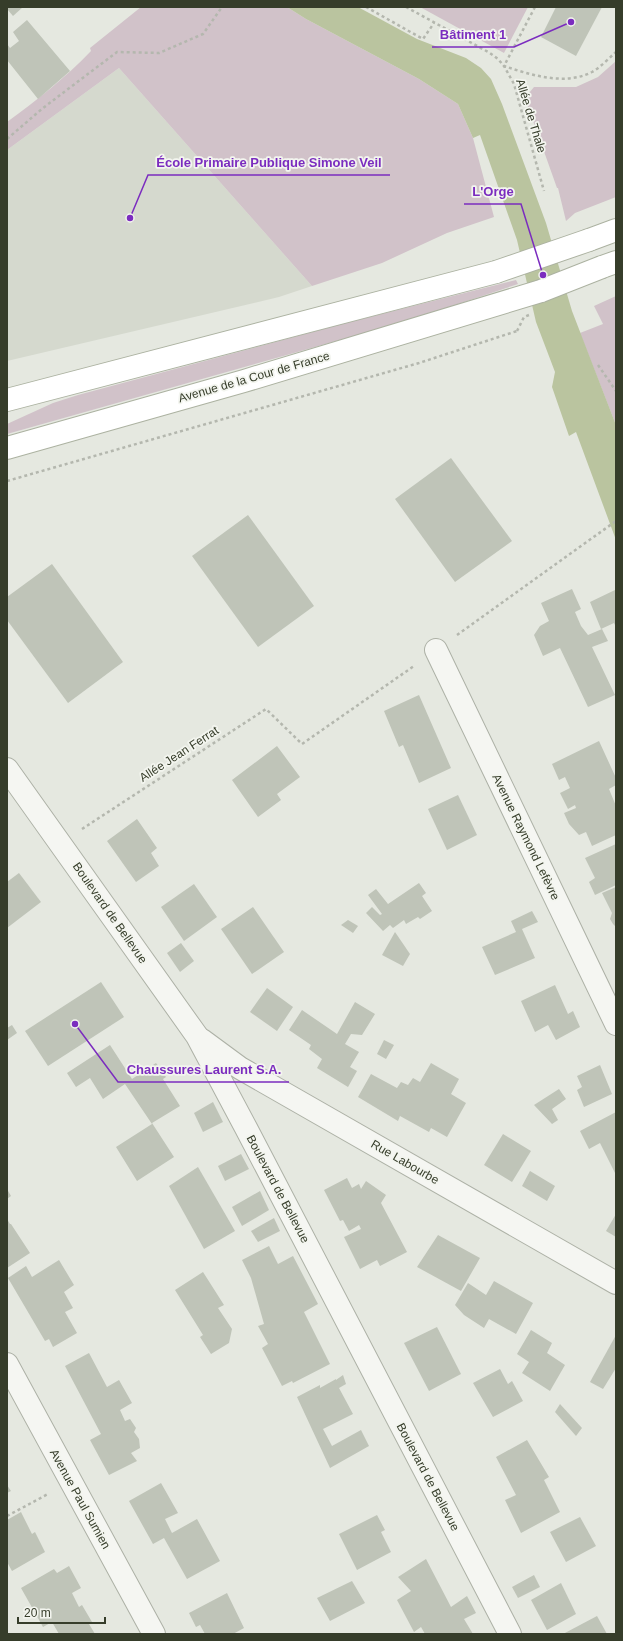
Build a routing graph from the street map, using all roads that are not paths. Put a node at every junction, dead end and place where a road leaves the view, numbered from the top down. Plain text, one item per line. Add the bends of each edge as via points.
1 (616, 230) edge
2 (609, 265) edge
3 (7, 400) edge
4 (7, 448) edge
5 (436, 650) dead end
6 (7, 769) edge
7 (616, 1024) edge
8 (197, 1036) junction
9 (616, 1283) edge
10 (7, 1364) edge
11 (154, 1634) edge
12 (510, 1634) edge

1 - 3 main road, bridge via 496,272
2 - 4 main road, Avenue de la Cour de France, bridge via 500,304 244,381
5 - 7 street, Avenue Raymond Lefèvre
6 - 8 street, Boulevard de Bellevue
8 - 9 street, Rue Labourbe via 240,1068
8 - 12 street, Boulevard de Bellevue
10 - 11 street, Avenue Paul Sumien

